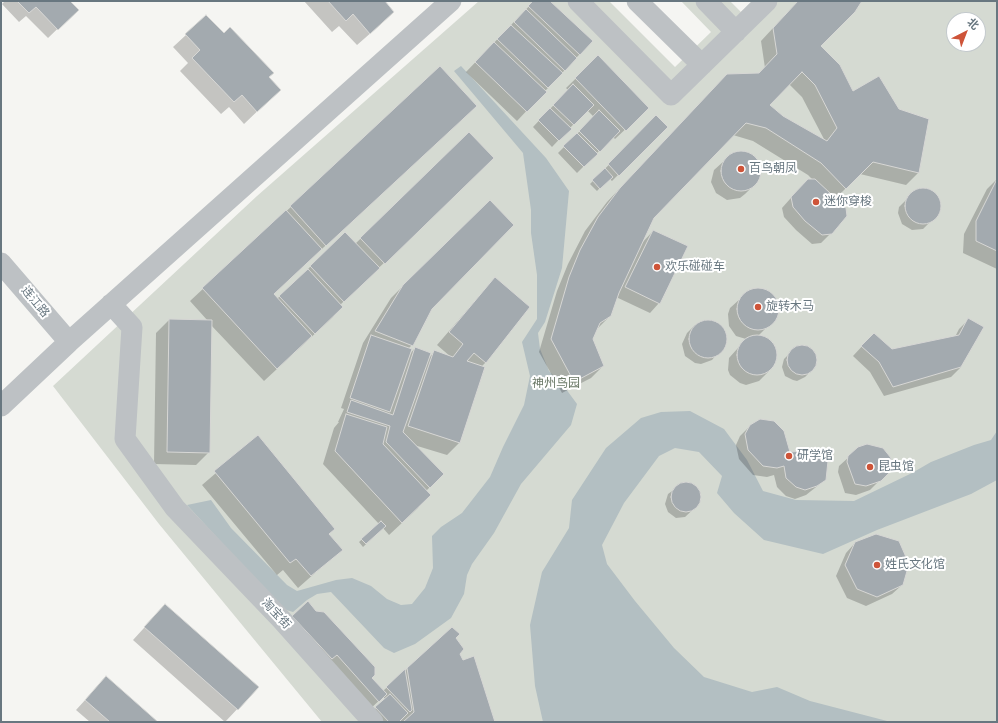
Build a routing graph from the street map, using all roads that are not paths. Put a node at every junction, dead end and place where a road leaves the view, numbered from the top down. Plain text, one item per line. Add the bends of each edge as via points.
1 (451, 1) edge
2 (578, 1) edge
3 (637, 1) edge
4 (706, 1) edge
5 (767, 1) edge
6 (736, 32) junction
7 (702, 65) junction
8 (1, 262) edge
9 (111, 304) junction
10 (69, 342) junction
11 (1, 406) edge
12 (373, 722) edge

1 - 9 street
2 - 7 street via 672,95
3 - 7 street
4 - 6 street
5 - 6 street
6 - 7 street
8 - 10 street, 连江路
9 - 10 street
9 - 12 street, 淘宝街 via 132,327 125,439 175,508 287,625
10 - 11 street

